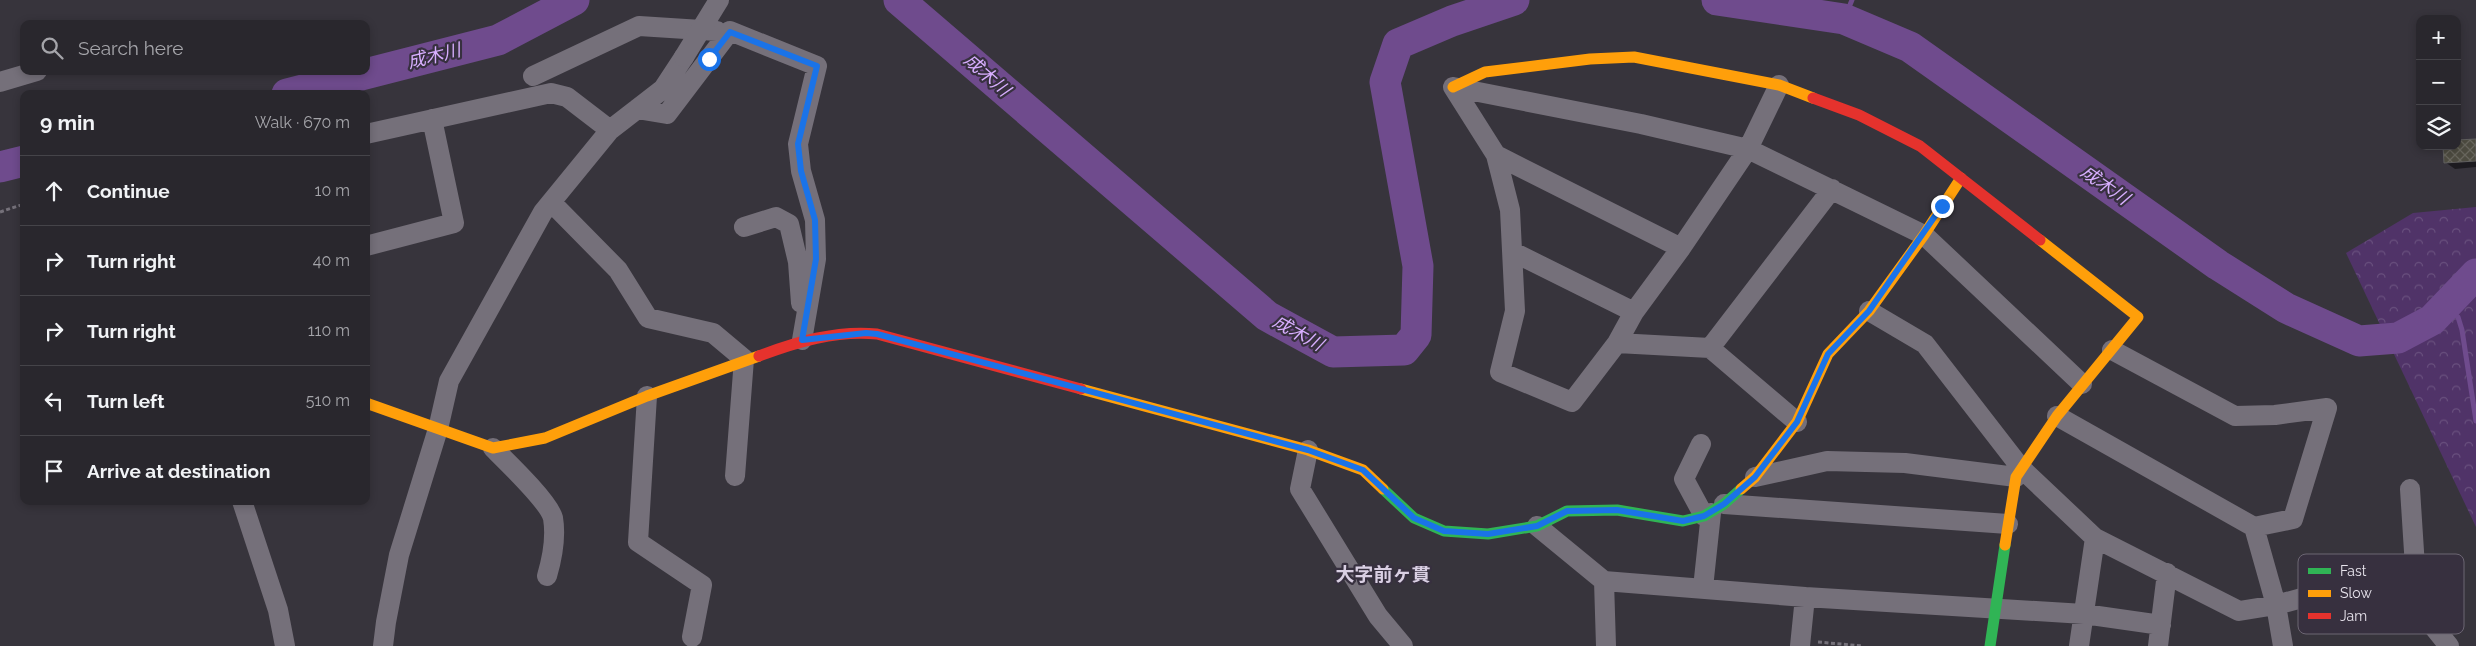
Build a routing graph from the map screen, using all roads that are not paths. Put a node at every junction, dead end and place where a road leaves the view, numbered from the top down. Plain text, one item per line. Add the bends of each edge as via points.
1 (719, 0) edge
2 (730, 32) junction
3 (24, 75) edge
4 (533, 76) dead end
5 (0, 82) edge
6 (1779, 85) junction
7 (1453, 87) junction
8 (637, 109) junction
9 (432, 119) junction
10 (610, 130) junction
11 (370, 133) edge
12 (1748, 149) junction
13 (1496, 155) junction
14 (1961, 178) junction
15 (1832, 189) junction
16 (551, 202) junction
17 (744, 227) dead end
18 (1924, 235) junction
19 (370, 245) edge
20 (1681, 248) junction
21 (1514, 252) junction
22 (1869, 311) junction
23 (1634, 312) junction
24 (802, 340) junction
25 (1617, 343) junction
26 (1710, 348) junction
27 (2112, 350) junction
28 (744, 359) junction
29 (2082, 384) junction
30 (647, 396) junction
31 (370, 404) edge
32 (2057, 416) junction
33 (1797, 422) junction
34 (438, 429) junction
35 (1701, 444) dead end
36 (492, 448) junction
37 (1308, 450) junction
38 (2019, 472) junction
39 (734, 476) dead end
40 (1755, 477) junction
41 (2410, 489) dead end
42 (243, 505) edge
43 (1713, 511) junction
44 (2008, 524) junction
45 (1537, 526) junction
46 (2254, 527) junction
47 (2095, 538) junction
48 (2414, 554) edge
49 (2167, 573) junction
50 (547, 576) dead end
51 (1604, 581) junction
52 (1703, 588) junction
53 (1806, 597) junction
54 (2298, 599) edge
55 (2276, 605) junction
56 (1994, 608) junction
57 (2084, 614) junction
58 (2161, 625) junction
59 (2439, 634) edge
60 (692, 637) dead end
61 (1399, 644) edge
62 (1800, 644) edge
63 (285, 646) edge
64 (384, 646) edge
65 (1606, 646) edge
66 (1990, 646) edge
67 (2079, 646) edge
68 (2158, 646) edge
69 (2283, 646) edge
70 (2449, 646) edge

1 - 8 street, bridge via 663,89
2 - 4 street via 639,26
2 - 8 street via 667,114
2 - 24 street via 817,66 798,144 801,171 815,220 816,259
3 - 5 street
6 - 7 street via 1634,57 1485,72
6 - 12 street
6 - 14 street via 1859,115 1920,146
7 - 12 street
7 - 13 street
8 - 10 street
9 - 10 street via 551,93 567,97
9 - 11 street
9 - 19 street via 454,223
10 - 16 street
12 - 15 street
12 - 20 street
13 - 20 street
13 - 21 street via 1510,210
14 - 18 street
14 - 27 street via 2138,317
15 - 18 street
15 - 26 street
16 - 28 street via 618,270 648,318 713,333
16 - 34 street via 449,381
17 - 24 street via 776,217 789,224 798,262
18 - 22 street
18 - 29 street
20 - 23 street
21 - 23 street
21 - 25 street via 1515,310 1500,372 1572,402
22 - 33 street via 1828,354
22 - 38 street via 1925,344
23 - 25 street
24 - 28 street
24 - 37 street via 877,334
25 - 26 street
26 - 33 street
27 - 29 street
27 - 46 street via 2235,416 2327,408 2293,519
28 - 30 street
28 - 39 street
29 - 32 street
30 - 36 street via 545,438
30 - 60 street via 638,542 702,585
31 - 34 street
32 - 38 street
32 - 46 street
33 - 40 street
34 - 36 street
34 - 64 street via 399,555
35 - 43 street via 1684,479
36 - 50 street via 521,474 552,517 552,560
37 - 45 street via 1363,470 1414,518 1444,531 1488,534
37 - 61 street via 1300,489 1378,616
38 - 40 street via 1827,461
38 - 44 street
38 - 47 street
40 - 43 street
41 - 48 street
42 - 63 street via 278,610
43 - 44 street
43 - 45 street via 1683,521 1617,510 1567,511
43 - 52 street
44 - 56 street
45 - 51 street
46 - 55 street
47 - 49 street
47 - 57 street
49 - 55 street via 2239,611
49 - 58 street
51 - 52 street
51 - 65 street
52 - 53 street
53 - 56 street
53 - 62 street
54 - 55 street
55 - 69 street
56 - 57 street
56 - 66 street
57 - 58 street
57 - 67 street
58 - 68 street
59 - 70 street

